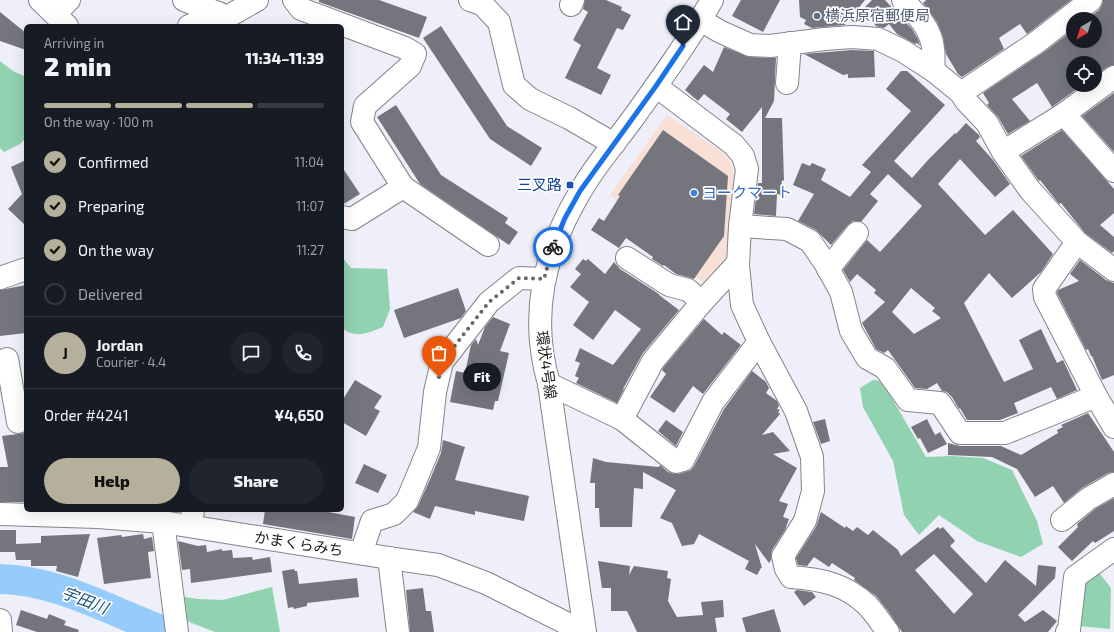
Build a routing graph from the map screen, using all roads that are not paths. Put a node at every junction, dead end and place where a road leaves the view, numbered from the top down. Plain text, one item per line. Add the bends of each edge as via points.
1 (184, 0) edge
2 (257, 0) edge
3 (294, 0) edge
4 (470, 0) edge
5 (712, 0) edge
6 (903, 0) edge
7 (1091, 0) edge
8 (222, 19) edge
9 (700, 20) junction
10 (198, 24) edge
11 (341, 24) edge
12 (344, 25) edge
13 (790, 43) junction
14 (934, 71) junction
15 (1114, 77) edge
16 (787, 83) dead end
17 (656, 86) junction
18 (961, 93) junction
19 (1064, 114) junction
20 (614, 144) junction
21 (1003, 152) junction
22 (1114, 171) edge
23 (403, 187) junction
24 (344, 217) edge
25 (740, 226) junction
26 (857, 233) dead end
27 (1077, 242) junction
28 (488, 245) dead end
29 (627, 258) dead end
30 (738, 263) junction
31 (1112, 267) edge
32 (828, 268) junction
33 (24, 270) edge
34 (0, 278) edge
35 (544, 279) junction
36 (702, 302) junction
37 (759, 342) junction
38 (7, 359) dead end
39 (549, 384) junction
40 (1096, 396) junction
41 (622, 419) junction
42 (15, 423) edge
43 (1114, 426) edge
44 (1114, 484) edge
45 (0, 514) edge
46 (192, 518) edge
47 (1062, 520) dead end
48 (163, 522) junction
49 (1114, 549) edge
50 (361, 553) junction
51 (389, 558) junction
52 (0, 620) edge
53 (176, 629) edge
54 (1074, 631) edge
55 (1, 632) edge
56 (398, 632) edge
57 (584, 632) edge
58 (888, 632) edge

1 - 8 street
2 - 8 street
3 - 11 street via 301,9
4 - 20 street via 482,4 499,22 514,85 530,100 569,118
5 - 9 street, 環状4号線
6 - 14 street via 928,30 933,47
7 - 18 street via 1036,42
8 - 10 street
9 - 13 street via 750,45
9 - 17 street, 環状4号線
12 - 23 street via 415,54 410,66 365,106 362,122
13 - 14 street via 846,38 878,40 903,51
13 - 16 street
14 - 18 street
15 - 19 street
17 - 20 street, 環状4号線
17 - 25 street via 734,145 743,156 746,169
18 - 21 street via 986,123
19 - 21 street
19 - 22 street
20 - 35 street, 環状4号線 via 580,191 565,218
21 - 27 street via 1030,190
23 - 24 street via 352,218
23 - 28 street
25 - 30 street
25 - 32 street via 787,229 810,241
26 - 32 street
27 - 31 street
27 - 40 street via 1044,289 1045,297
29 - 36 street via 669,285 688,290
30 - 36 street
30 - 37 street via 742,305
32 - 40 street via 841,292 851,331 867,358 885,368 908,400 940,403 960,433 1005,433
33 - 34 street
35 - 39 street, 環状4号線 via 539,311 540,346
35 - 50 street via 519,278 495,297 442,362 435,392 429,448 407,501 394,514 372,521
36 - 41 street via 653,361
37 - 41 street via 713,402 683,460 676,462
37 - 58 street via 796,411 812,457 813,491 805,521 783,556 786,569 791,577 824,581 843,587 867,605
38 - 42 street
39 - 41 street
39 - 57 street, 環状4号線
40 - 43 street
44 - 47 street via 1088,499
45 - 48 street, かまくらみち
46 - 48 street, かまくらみち
46 - 50 street, かまくらみち
48 - 53 street
49 - 54 street via 1075,577
50 - 51 street, かまくらみち
51 - 56 street
51 - 57 street, かまくらみち via 438,565 486,583
52 - 55 street

